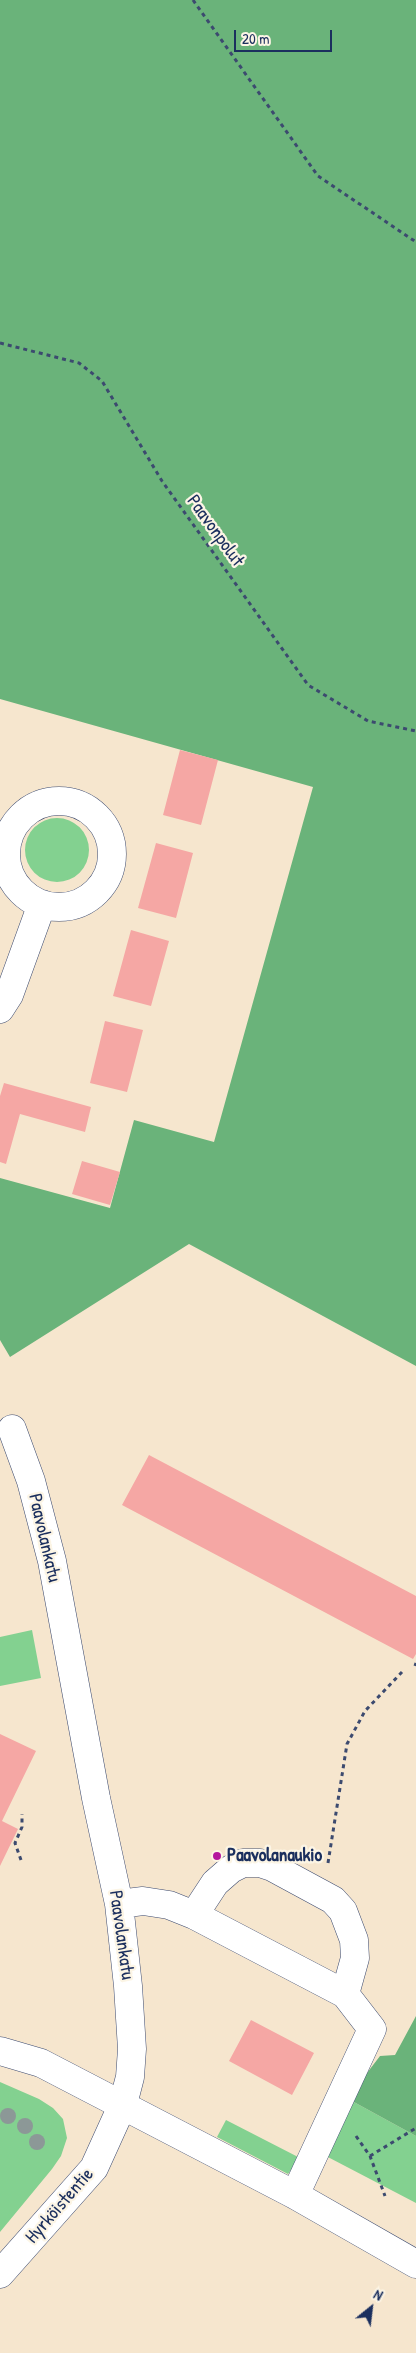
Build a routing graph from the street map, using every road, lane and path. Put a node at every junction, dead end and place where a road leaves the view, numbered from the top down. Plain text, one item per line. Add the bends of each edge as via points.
1 (193, 0) edge
2 (416, 242) edge
3 (0, 343) edge
4 (416, 731) edge
5 (42, 904) dead end
6 (0, 1009) edge
7 (10, 1427) edge
8 (402, 1672) dead end
9 (22, 1814) dead end
10 (21, 1860) dead end
11 (327, 1870) dead end
12 (119, 1904) junction
13 (194, 1915) junction
14 (344, 1994) junction
15 (0, 2051) edge
16 (122, 2104) junction
17 (336, 2107) junction
18 (416, 2128) edge
19 (370, 2156) junction
20 (294, 2195) junction
21 (385, 2196) dead end
22 (416, 2264) edge
23 (0, 2274) edge

1 - 2 path via 318,176
3 - 4 path, Paavonpolut via 79,362 102,381 162,481 308,685 368,722
5 - 6 street via 9,995
7 - 12 street, Paavolankatu via 31,1481 52,1561
8 - 11 path via 364,1711 347,1744
9 - 10 path via 22,1827 15,1843
12 - 13 street via 160,1903
12 - 16 street, Paavolankatu via 132,2050 130,2077
13 - 14 street
13 - 14 street via 215,1883 231,1868 243,1863 272,1867 333,1900 343,1910 354,1940 355,1958
14 - 17 street via 372,2029
15 - 16 street via 42,2062
16 - 20 street
16 - 23 street, Hyrköistentie via 94,2168
17 - 19 path
17 - 20 street
18 - 19 path
19 - 21 path
20 - 22 street

